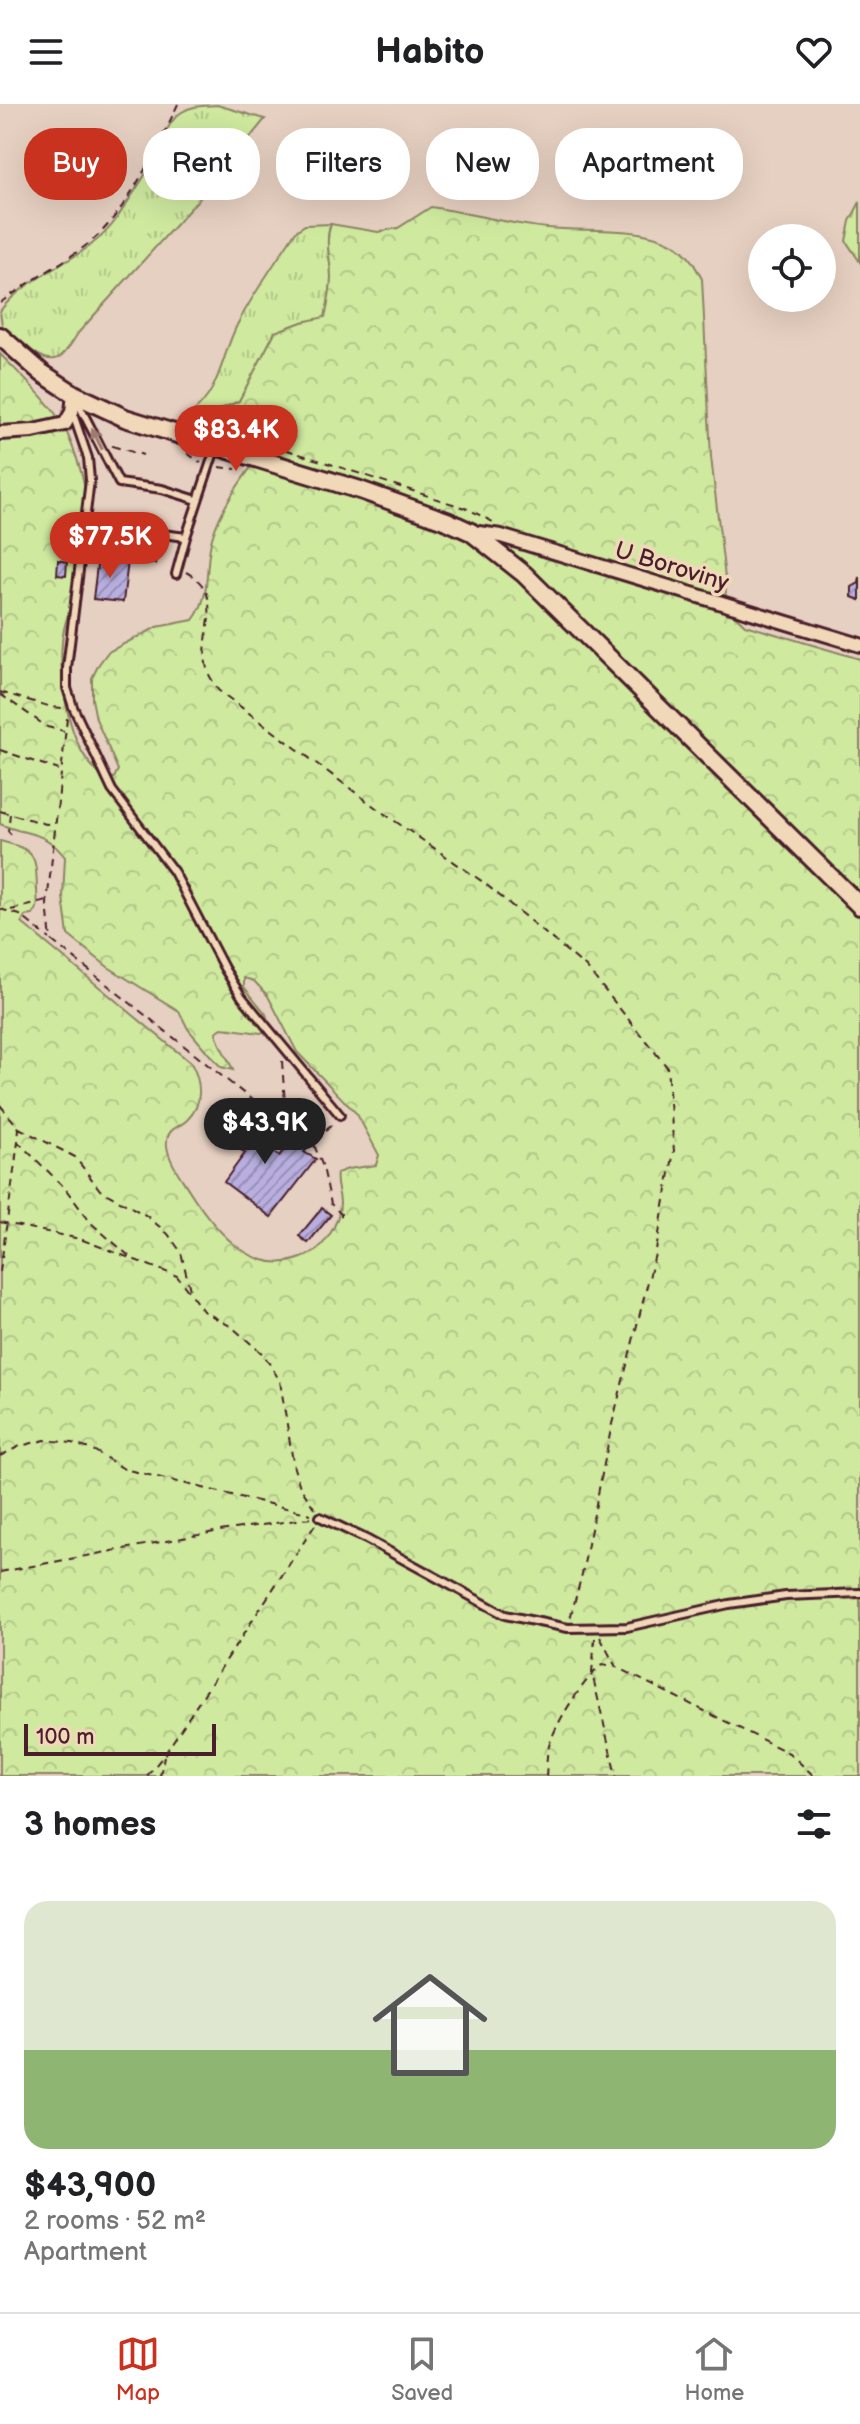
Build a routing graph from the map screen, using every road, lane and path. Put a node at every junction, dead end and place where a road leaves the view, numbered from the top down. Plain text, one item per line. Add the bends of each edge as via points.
1 (178, 104) edge
2 (0, 303) edge
3 (0, 336) edge
4 (74, 394) junction
5 (72, 412) junction
6 (0, 433) edge
7 (110, 445) dead end
8 (216, 446) junction
9 (184, 452) dead end
10 (143, 455) dead end
11 (209, 465) junction
12 (237, 469) dead end
13 (197, 500) junction
14 (85, 524) junction
15 (471, 532) junction
16 (186, 537) junction
17 (177, 571) joint
18 (860, 645) edge
19 (0, 694) edge
20 (66, 731) junction
21 (0, 750) edge
22 (62, 771) junction
23 (0, 811) edge
24 (10, 814) junction
25 (56, 823) junction
26 (14, 838) dead end
27 (48, 900) junction
28 (860, 906) edge
29 (0, 909) edge
30 (10, 911) junction
31 (51, 940) junction
32 (280, 1043) junction
33 (0, 1105) edge
34 (340, 1115) joint
35 (286, 1120) junction
36 (19, 1128) junction
37 (18, 1142) junction
38 (314, 1144) junction
39 (341, 1218) dead end
40 (0, 1222) edge
41 (7, 1224) junction
42 (131, 1258) junction
43 (0, 1272) edge
44 (192, 1295) junction
45 (0, 1456) edge
46 (320, 1517) junction
47 (0, 1572) edge
48 (860, 1593) edge
49 (568, 1628) junction
50 (596, 1629) junction
51 (616, 1667) junction
52 (592, 1673) junction
53 (164, 1755) junction
54 (147, 1776) edge
55 (160, 1776) edge
56 (545, 1776) edge
57 (616, 1776) edge
58 (814, 1776) edge

1 - 2 path via 110,221 90,243
3 - 4 street
4 - 5 street
4 - 8 street via 125,418
13 -> 4 lane via 119,483
5 - 6 street via 65,424
5 - 14 lane via 88,458
7 - 10 path
8 - 11 lane
8 - 15 street via 412,507
9 - 11 path
11 - 12 path
11 - 13 lane
13 - 16 lane
14 - 16 lane
14 - 32 lane via 67,668 73,707 112,790 174,872 224,968
15 - 18 street, U Boroviny via 501,536
15 - 28 street via 524,574
16 - 17 lane
17 - 49 path via 198,579 210,599 208,671 218,690 483,882 586,967 667,1067 674,1151
19 - 20 path via 47,727
19 - 20 path via 68,708
20 - 22 path
21 - 22 path
22 - 25 path
23 - 24 path
24 - 25 path
24 - 26 path via 8,831
25 - 27 path
27 - 30 path
27 - 31 path
29 - 30 path
30 - 31 path
31 - 35 path via 247,1096
32 - 34 lane
32 - 35 path
33 - 36 path
34 - 38 path
35 - 38 path
36 - 37 path
36 - 44 path via 75,1157 100,1190 168,1234 181,1252
37 - 41 path
37 - 42 path via 64,1187 91,1223
38 - 39 path via 331,1204
40 - 41 path
41 - 42 path via 80,1239
41 - 43 path
42 - 44 path via 177,1276
44 - 46 path via 203,1311 232,1327 275,1370 294,1468
45 - 46 path via 45,1440 72,1443 124,1469
46 - 47 path
46 - 49 lane via 505,1615
46 - 53 path
48 - 50 lane via 786,1596
49 - 50 lane
50 - 51 path
50 - 52 path
51 - 52 path via 602,1665
51 - 58 path via 789,1753
52 - 56 path via 548,1749
52 - 57 path
53 - 54 path
53 - 55 path

